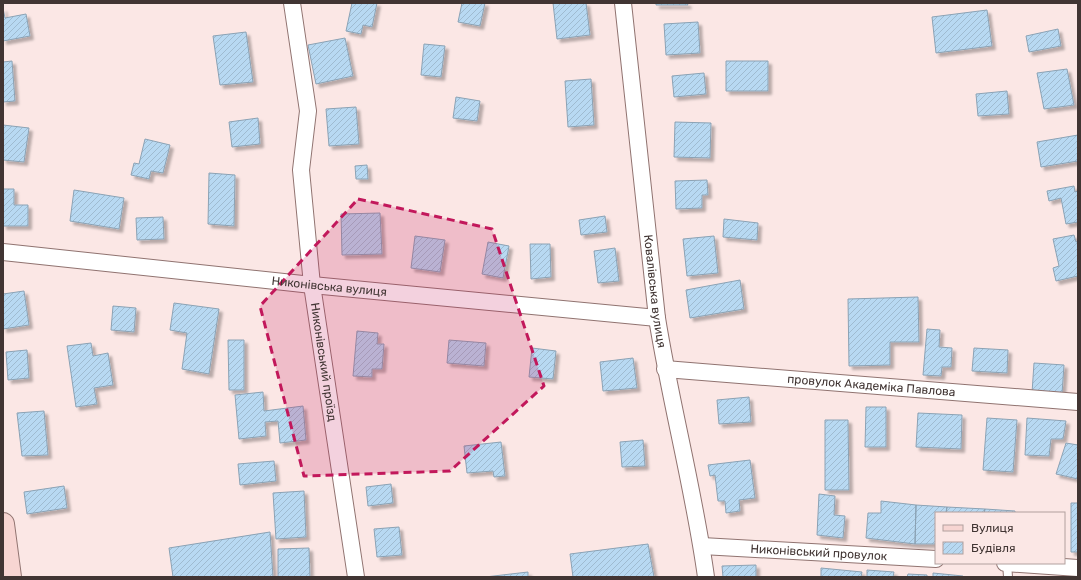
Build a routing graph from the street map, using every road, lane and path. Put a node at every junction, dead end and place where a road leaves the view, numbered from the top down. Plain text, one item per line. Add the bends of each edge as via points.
1 (292, 3) edge
2 (623, 3) edge
3 (3, 252) edge
4 (312, 284) junction
5 (657, 318) junction
6 (665, 369) junction
7 (1078, 402) edge
8 (3, 524) edge
9 (702, 546) junction
10 (935, 559) edge
11 (1006, 564) edge
12 (1020, 564) edge
13 (1078, 568) edge
14 (10, 577) edge
15 (356, 577) edge
16 (706, 577) edge
17 (1008, 577) edge

1 - 4 street, Никонівський проїзд via 308,111 301,170
2 - 5 street, Ковалівська вулиця
3 - 4 street, Никонівська вулиця
4 - 5 street, Никонівська вулиця
4 - 15 street, Никонівський проїзд
5 - 6 street, Ковалівська вулиця
6 - 7 street, провулок Академіка Павлова
6 - 9 street, Ковалівська вулиця
8 - 14 main road
9 - 10 street, Никонівський провулок
9 - 16 street, Ковалівська вулиця
11 - 17 lane
12 - 13 street

